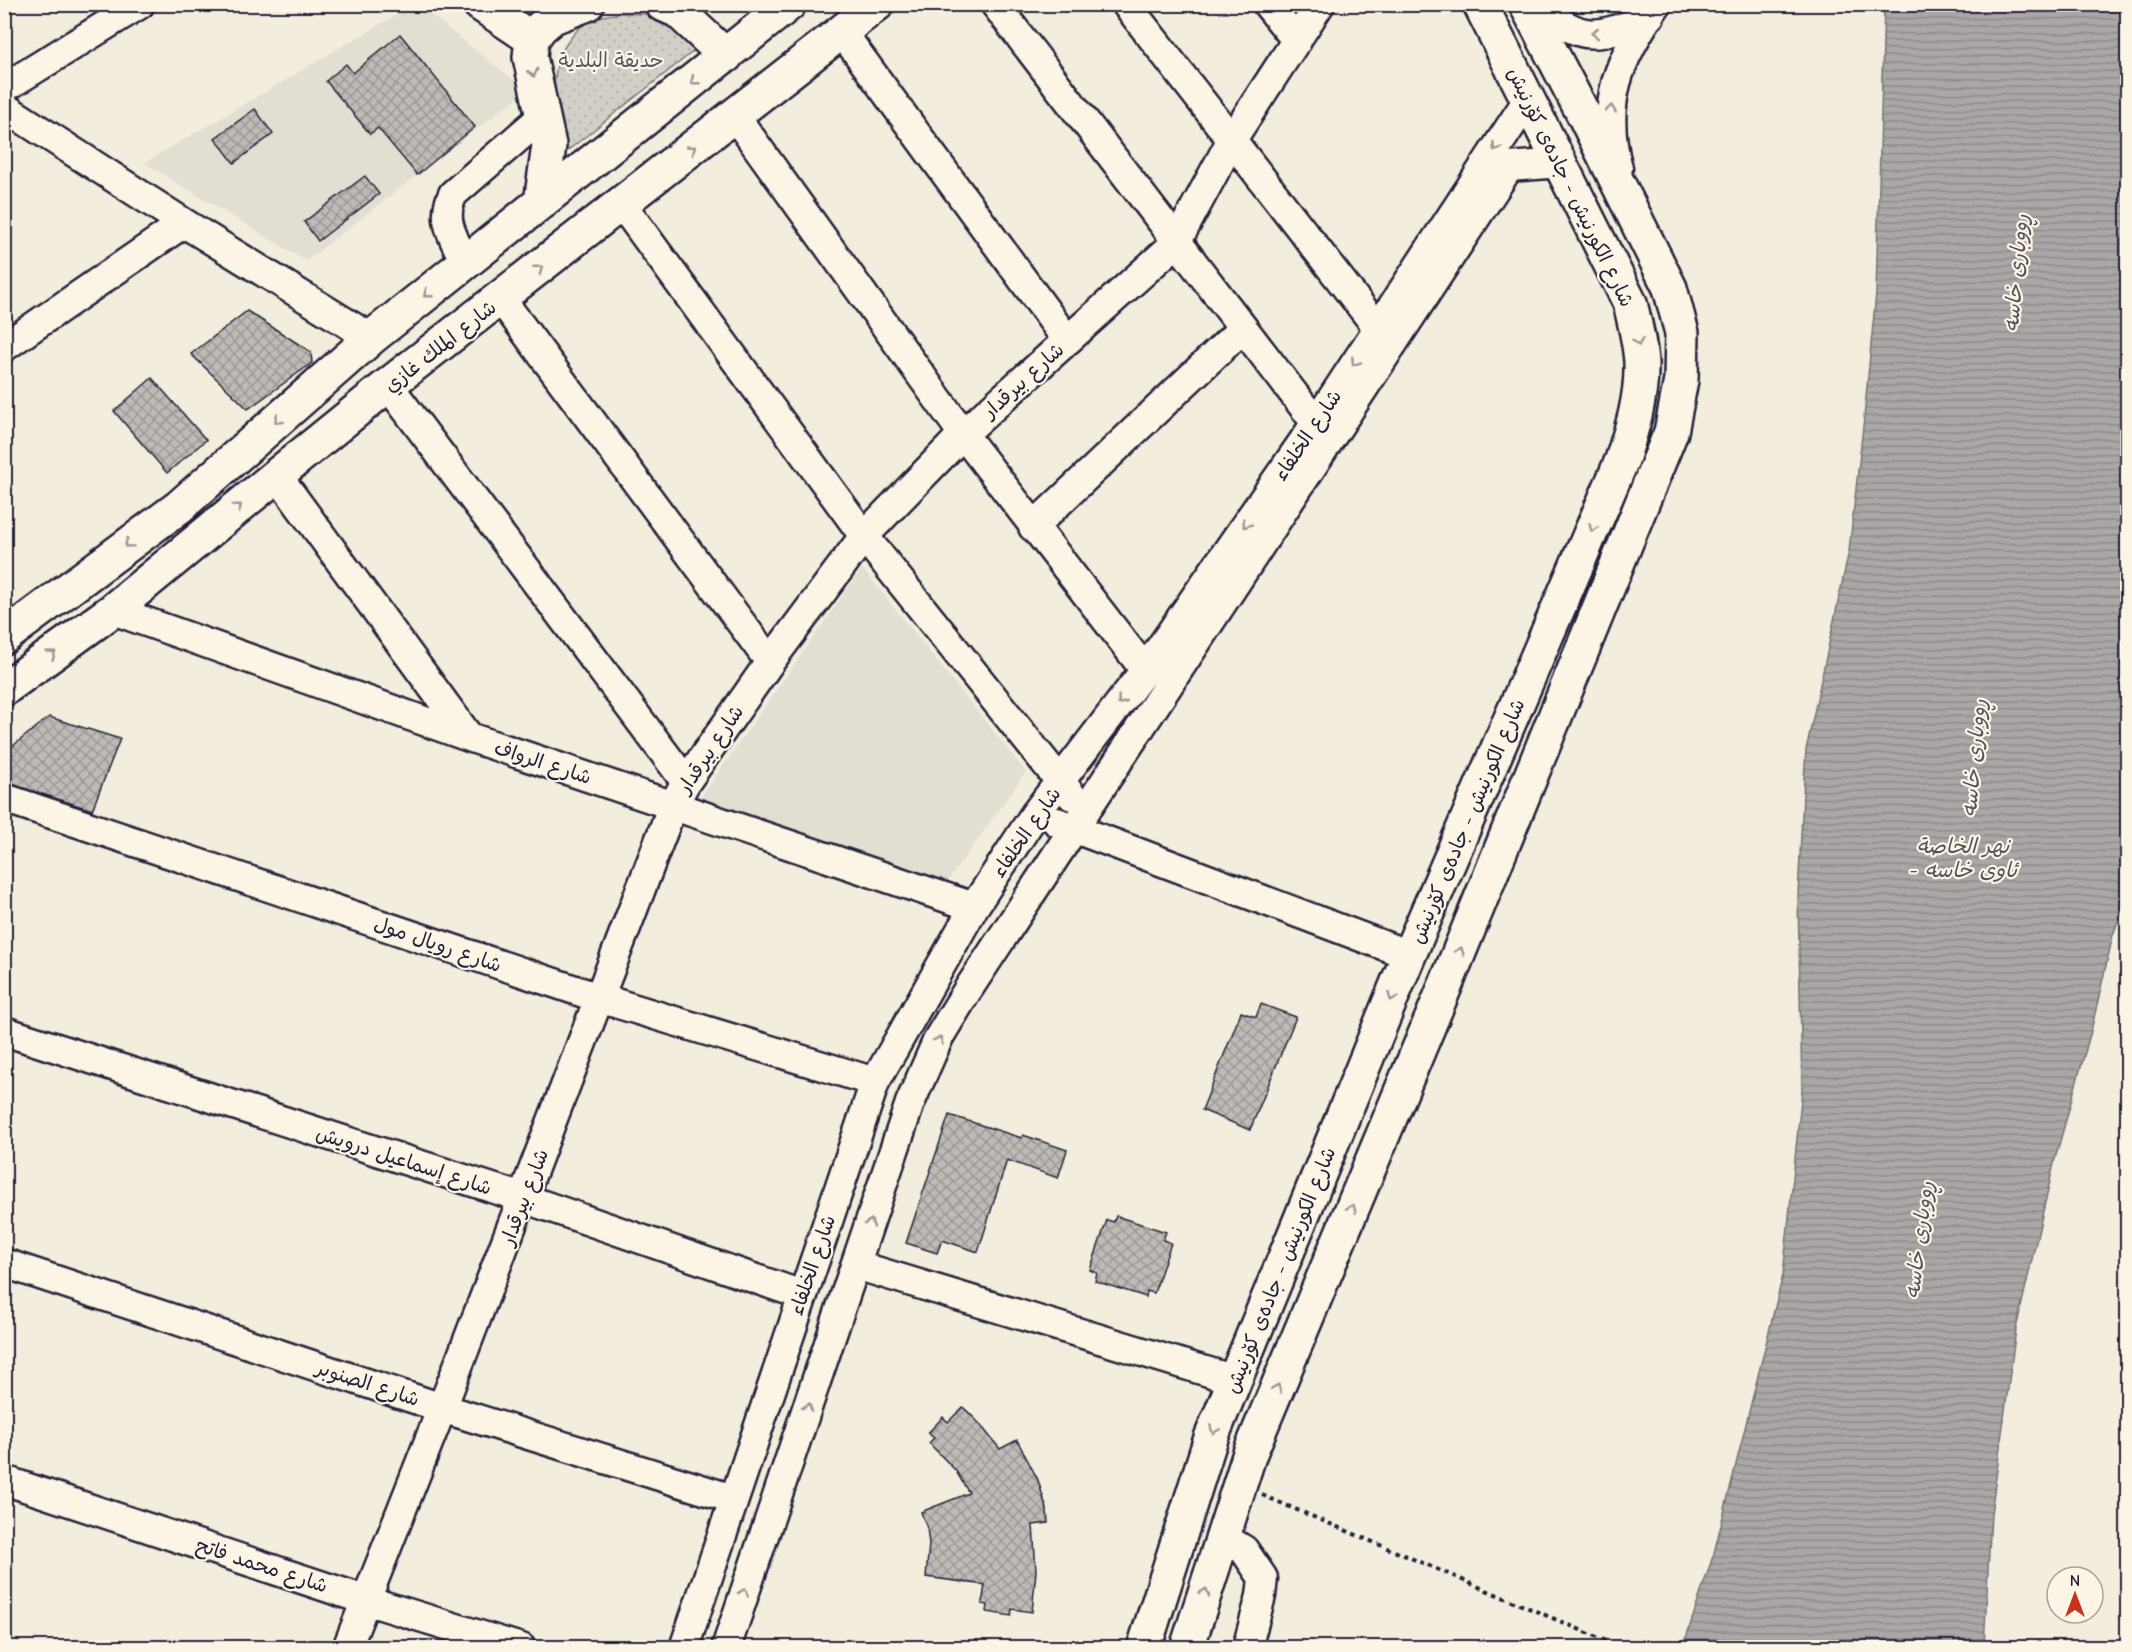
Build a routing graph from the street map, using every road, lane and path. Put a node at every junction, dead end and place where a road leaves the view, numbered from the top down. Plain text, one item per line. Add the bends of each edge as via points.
1 (140, 4) edge
2 (480, 4) edge
3 (587, 4) edge
4 (662, 4) edge
5 (877, 4) edge
6 (994, 4) edge
7 (1126, 4) edge
8 (1268, 4) edge
9 (1320, 4) edge
10 (1480, 4) edge
11 (1526, 4) edge
12 (1540, 4) edge
13 (780, 7) edge
14 (1654, 10) edge
15 (540, 20) edge
16 (842, 32) junction
17 (1297, 41) junction
18 (726, 56) junction
19 (4, 88) edge
20 (1529, 98) junction
21 (4, 106) edge
22 (543, 116) junction
23 (735, 116) junction
24 (1231, 141) junction
25 (1561, 163) junction
26 (542, 203) junction
27 (621, 203) junction
28 (1630, 207) junction
29 (184, 223) junction
30 (1176, 243) junction
31 (465, 263) junction
32 (501, 298) junction
33 (1377, 327) junction
34 (1244, 328) junction
35 (371, 338) junction
36 (1067, 340) junction
37 (4, 347) edge
38 (388, 385) junction
39 (1316, 423) junction
40 (963, 434) junction
41 (277, 474) junction
42 (178, 507) junction
43 (1033, 527) junction
44 (203, 536) junction
45 (864, 536) junction
46 (1566, 592) junction
47 (1600, 606) junction
48 (113, 610) junction
49 (4, 637) edge
50 (770, 662) junction
51 (1145, 670) junction
52 (4, 688) edge
53 (469, 737) junction
54 (1060, 783) junction
55 (679, 793) junction
56 (4, 798) edge
57 (1035, 814) junction
58 (1079, 819) junction
59 (974, 907) junction
60 (1409, 955) junction
61 (599, 998) junction
62 (4, 1031) edge
63 (875, 1082) junction
64 (523, 1198) junction
65 (4, 1263) edge
66 (856, 1265) junction
67 (802, 1295) junction
68 (1235, 1380) junction
69 (442, 1408) junction
70 (4, 1480) edge
71 (1240, 1485) junction
72 (733, 1498) junction
73 (1223, 1537) junction
74 (366, 1600) junction
75 (347, 1647) edge
76 (521, 1647) edge
77 (684, 1647) edge
78 (726, 1647) edge
79 (1144, 1647) edge
80 (1187, 1647) edge
81 (1247, 1647) edge
82 (1623, 1647) edge

1 - 19 street
2 - 15 main road
3 - 15 main road
4 - 18 main road via 678,11
5 - 16 main road, شارع الملك غازي
6 - 30 street
7 - 24 street
8 - 17 street
9 - 17 street, شارع بيرقدار
10 - 20 main road, شارع الكورنيش - جادەی کۆرنیش
11 - 28 main road, شارع الكورنيش - جادەی کۆرنیش
14 -> 12 street via 1615,31 1594,34 1560,23
13 - 18 main road
28 -> 14 street via 1611,139 1611,106 1619,70
15 -> 22 main road via 530,57
16 - 23 main road, شارع الملك غازي
16 - 36 street
17 - 24 street, شارع بيرقدار
18 -> 26 main road
20 - 25 main road, شارع الكورنيش - جادەی کۆرنیش
20 -> 33 street, شارع الخلفاء
21 - 29 street
22 - 26 main road via 549,145
22 - 31 street via 453,194 447,219
27 -> 23 main road, شارع الملك غازي
23 - 40 street
24 - 30 street, شارع بيرقدار
24 - 33 street
25 -> 46 main road, شارع الكورنيش - جادەی کۆرنیش via 1630,303 1641,365 1636,414 1622,460
25 - 58 street via 1509,167
26 - 31 main road
32 -> 27 main road, شارع الملك غازي
27 - 45 street
28 - 47 main road, شارع الكورنيش - جادەی کۆرنیش via 1670,288 1682,333 1681,380 1671,432
29 - 35 street
29 - 37 street
30 - 34 street
30 - 36 street, شارع بيرقدار
31 -> 35 main road
32 - 38 main road, شارع الملك غازي
32 - 50 street
33 -> 39 street, شارع الخلفاء
34 - 39 street
34 - 43 street
35 -> 42 main road
36 - 40 street, شارع بيرقدار
38 - 41 main road, شارع الملك غازي
38 - 55 street
39 -> 51 street, شارع الخلفاء
40 - 43 street
40 - 45 street, شارع بيرقدار
44 -> 41 main road, شارع الملك غازي
41 - 53 street
42 - 44 main road
42 -> 49 main road
43 - 51 street
44 - 48 main road, شارع الملك غازي
45 - 50 street, شارع بيرقدار
45 - 54 street
46 - 47 main road
46 - 60 main road, شارع الكورنيش - جادەی کۆرنیش
71 -> 47 main road, شارع الكورنيش - جادەی کۆرنیش
52 -> 48 main road, شارع الملك غازي
48 - 53 street, شارع الرواف
50 - 55 street, شارع بيرقدار
51 -> 54 street, شارع الخلفاء
53 - 55 street, شارع الرواف
54 - 57 street, شارع الخلفاء
54 - 58 street
55 - 59 street, شارع الرواف
55 - 61 street, شارع بيرقدار
56 - 61 street, شارع رويال مول
57 - 58 street
57 - 59 street, شارع الخلفاء
58 - 60 street
66 -> 58 street via 910,1103 939,1037
59 - 63 street, شارع الخلفاء
60 -> 68 main road, شارع الكورنيش - جادەی کۆرنیش
61 - 63 street, شارع رويال مول
61 - 64 street, شارع بيرقدار
62 - 64 street, شارع إسماعيل درويش
63 - 67 street, شارع الخلفاء
64 - 67 street, شارع إسماعيل درويش
64 - 69 street, شارع بيرقدار
65 - 69 street, شارع الصنوبر
66 - 68 street
78 -> 66 street
67 - 72 street, شارع الخلفاء
68 -> 79 main road, شارع الكورنيش - جادەی کۆرنیش via 1211,1438
69 - 72 street, شارع الصنوبر
69 - 74 street, شارع بيرقدار
70 - 74 street, شارع محمد فاتح
71 - 73 main road, شارع الكورنيش - جادەی کۆرنیش
71 - 82 path
72 - 77 street, شارع الخلفاء
80 -> 73 main road, شارع الكورنيش - جادەی کۆرنیش
73 - 81 street via 1244,1550 1263,1578 1262,1596
74 - 75 street, شارع بيرقدار
74 - 76 street, شارع محمد فاتح

